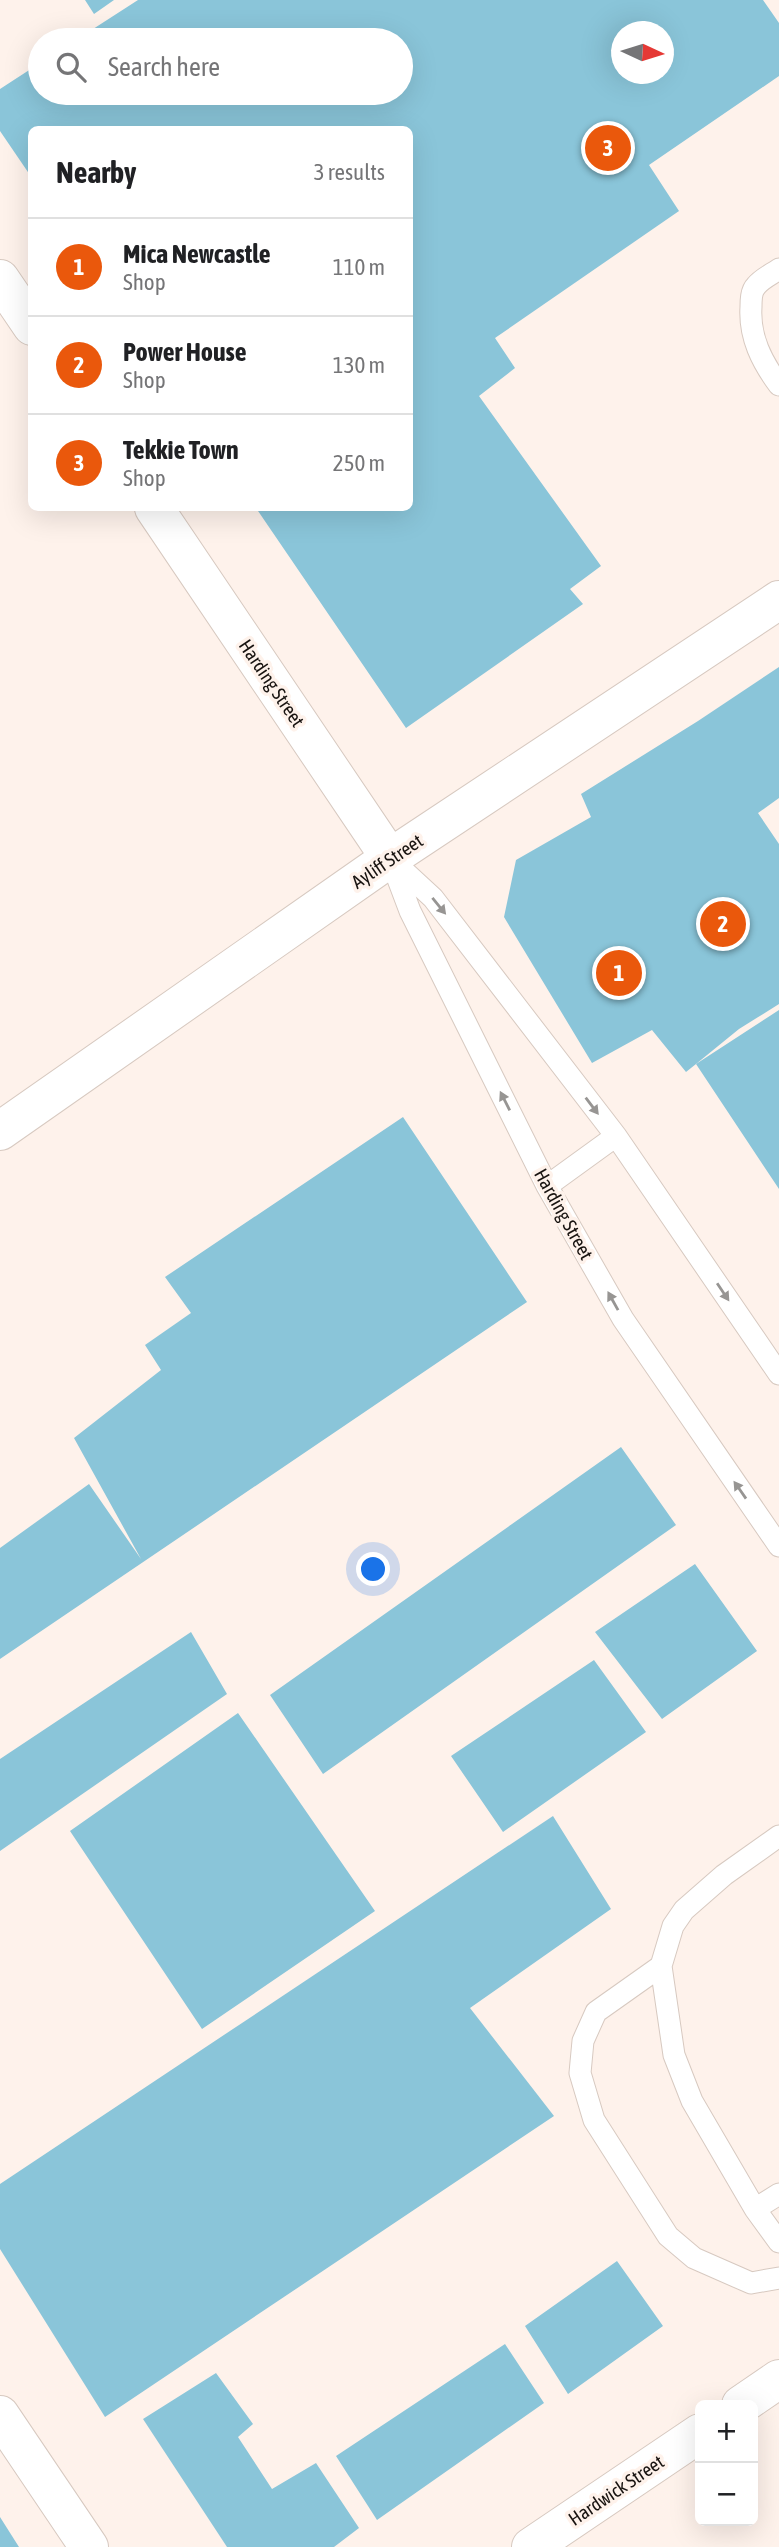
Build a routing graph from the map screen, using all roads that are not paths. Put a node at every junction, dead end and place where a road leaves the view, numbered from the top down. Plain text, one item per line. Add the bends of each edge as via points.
1 (779, 270) edge
2 (0, 279) edge
3 (28, 320) edge
4 (779, 385) edge
5 (156, 511) edge
6 (779, 600) edge
7 (390, 858) junction
8 (0, 1131) edge
9 (616, 1136) junction
10 (547, 1186) junction
11 (779, 1374) edge
12 (779, 1546) edge
13 (779, 1836) edge
14 (661, 1966) junction
15 (779, 2194) edge
16 (755, 2209) junction
17 (779, 2242) edge
18 (779, 2278) edge
19 (779, 2379) edge
20 (748, 2400) edge
21 (0, 2415) edge
22 (695, 2436) edge
23 (89, 2547) edge
24 (531, 2547) edge

1 - 4 lane via 755,286 750,312 751,331 764,364
2 - 3 street
5 - 7 street, Harding Street
6 - 7 street, Ayliff Street
7 - 8 street, Ayliff Street
7 -> 9 lane, Harding Street via 433,898
10 -> 7 lane, Harding Street via 410,911
9 - 10 lane
9 -> 11 lane, Harding Street
12 -> 10 lane, Harding Street via 623,1319
13 - 14 lane via 684,1910 673,1926
14 - 16 lane via 674,2055 692,2101
14 - 18 lane via 596,2012 583,2041 580,2073 594,2120 668,2235 694,2258 751,2283
15 - 16 lane
16 - 17 lane
19 - 20 street
21 - 23 street
22 - 24 street, Hardwick Street

